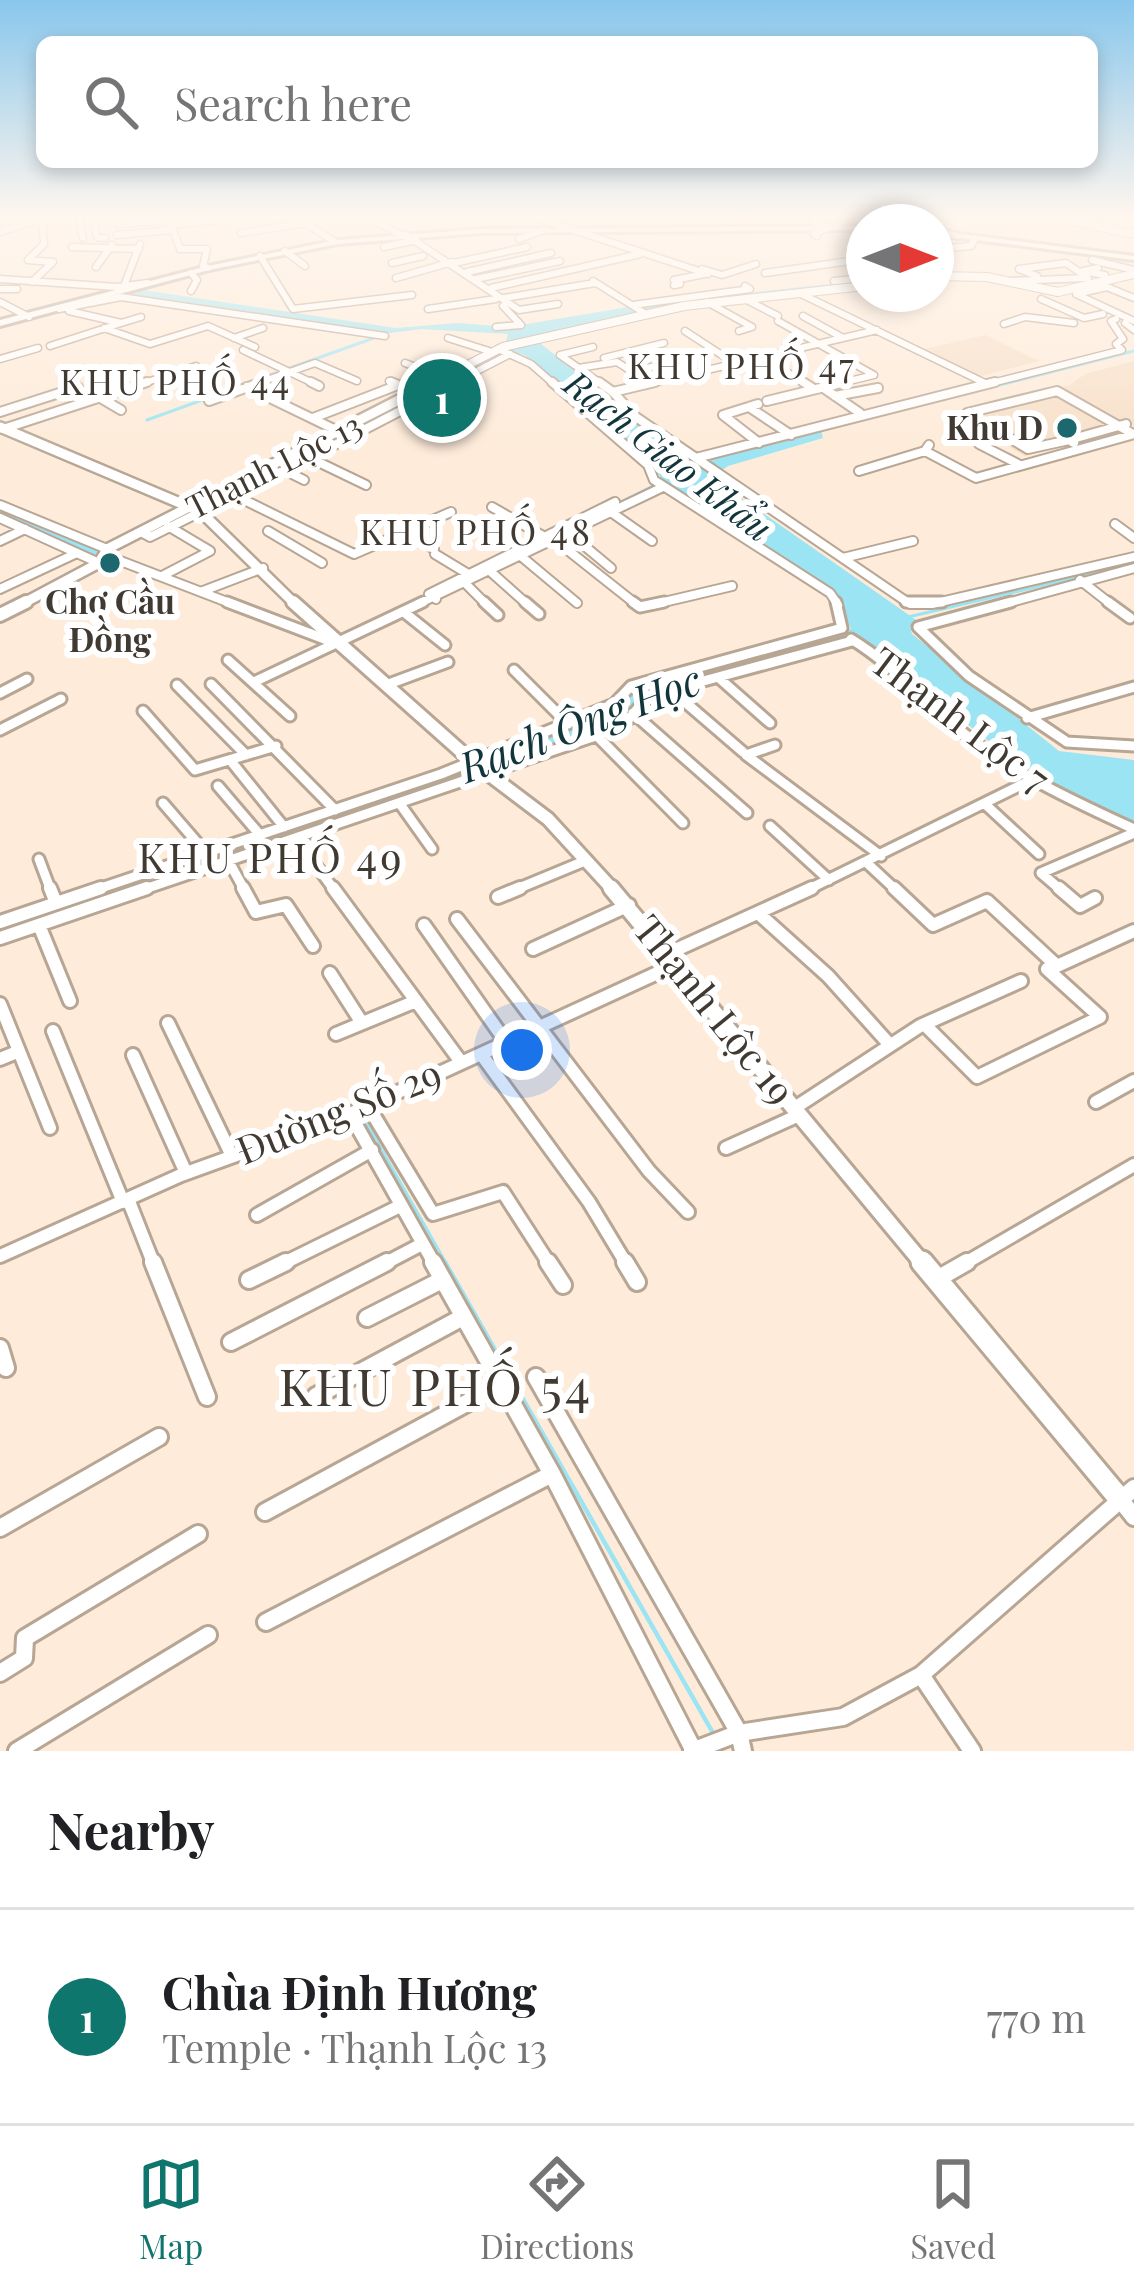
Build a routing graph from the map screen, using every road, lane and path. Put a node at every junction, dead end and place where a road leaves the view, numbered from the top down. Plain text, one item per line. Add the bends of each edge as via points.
1 (103, 297) edge
2 (285, 297) edge
3 (397, 297) edge
4 (507, 297) edge
5 (548, 297) dead end
6 (619, 297) edge
7 (697, 297) edge
8 (760, 297) edge
9 (807, 297) edge
10 (1067, 297) edge
11 (1080, 297) edge
12 (500, 298) junction
13 (746, 298) junction
14 (1041, 298) dead end
15 (1133, 298) edge
16 (0, 302) edge
17 (707, 302) junction
18 (512, 304) junction
19 (558, 304) dead end
20 (1098, 305) junction
21 (634, 306) junction
22 (1088, 307) junction
23 (13, 308) junction
24 (59, 309) junction
25 (428, 309) dead end
26 (0, 311) edge
27 (646, 314) junction
28 (1103, 314) junction
29 (29, 316) junction
30 (803, 316) dead end
31 (141, 317) dead end
32 (1079, 322) junction
33 (1128, 322) edge
34 (0, 323) edge
35 (121, 323) junction
36 (1004, 324) dead end
37 (496, 327) dead end
38 (104, 328) junction
39 (263, 328) dead end
40 (877, 330) junction
41 (686, 331) dead end
42 (739, 331) dead end
43 (386, 336) dead end
44 (234, 338) junction
45 (448, 338) dead end
46 (843, 338) junction
47 (664, 343) dead end
48 (819, 344) junction
49 (50, 346) dead end
50 (1134, 346) edge
51 (255, 347) dead end
52 (593, 347) dead end
53 (38, 348) dead end
54 (501, 348) junction
55 (243, 350) dead end
56 (1122, 350) junction
57 (764, 358) junction
58 (0, 359) edge
59 (692, 359) dead end
60 (405, 363) dead end
61 (737, 365) junction
62 (196, 366) dead end
63 (575, 366) junction
64 (155, 367) dead end
65 (285, 370) junction
66 (789, 373) junction
67 (169, 375) junction
68 (445, 378) junction
69 (765, 379) dead end
70 (389, 380) dead end
71 (357, 381) dead end
72 (987, 384) junction
73 (78, 386) dead end
74 (319, 386) dead end
75 (247, 387) junction
76 (818, 388) junction
77 (878, 388) dead end
78 (613, 392) junction
79 (835, 396) junction
80 (99, 397) junction
81 (208, 401) dead end
82 (758, 404) junction
83 (121, 410) dead end
84 (0, 412) edge
85 (860, 413) dead end
86 (313, 418) junction
87 (365, 419) junction
88 (378, 422) junction
89 (1121, 424) junction
90 (2, 428) edge
91 (340, 432) junction
92 (1133, 434) edge
93 (791, 435) junction
94 (1069, 440) junction
95 (759, 443) junction
96 (979, 444) dead end
97 (1082, 447) junction
98 (318, 448) junction
99 (310, 458) junction
100 (702, 463) junction
101 (1018, 464) junction
102 (283, 467) junction
103 (859, 471) dead end
104 (304, 480) dead end
105 (658, 483) junction
106 (366, 485) dead end
107 (229, 493) junction
108 (615, 502) dead end
109 (0, 505) edge
110 (492, 507) dead end
111 (197, 509) junction
112 (451, 512) dead end
113 (611, 512) junction
114 (2, 520) edge
115 (289, 523) junction
116 (1115, 524) dead end
117 (166, 525) junction
118 (25, 529) junction
119 (406, 532) junction
120 (569, 533) junction
121 (543, 536) junction
122 (1134, 538) edge
123 (555, 540) junction
124 (0, 541) edge
125 (652, 541) dead end
126 (913, 541) dead end
127 (77, 553) junction
128 (104, 556) junction
129 (522, 557) junction
130 (1134, 557) edge
131 (844, 558) junction
132 (322, 563) dead end
133 (263, 568) junction
134 (611, 568) dead end
135 (1134, 568) edge
136 (491, 572) junction
137 (162, 576) junction
138 (467, 579) junction
139 (1080, 580) junction
140 (732, 586) dead end
141 (0, 589) edge
142 (203, 591) junction
143 (578, 603) dead end
144 (405, 613) junction
145 (539, 614) dead end
146 (0, 615) edge
147 (498, 615) dead end
148 (1130, 618) dead end
149 (842, 628) junction
150 (852, 640) junction
151 (335, 643) junction
152 (445, 645) dead end
153 (228, 660) dead end
154 (448, 662) dead end
155 (514, 670) dead end
156 (719, 678) junction
157 (27, 679) dead end
158 (254, 682) junction
159 (212, 684) dead end
160 (177, 685) dead end
161 (386, 686) junction
162 (1134, 687) edge
163 (671, 690) junction
164 (0, 693) edge
165 (61, 699) dead end
166 (143, 711) dead end
167 (633, 713) junction
168 (290, 716) dead end
169 (1027, 718) junction
170 (770, 723) dead end
171 (568, 724) junction
172 (0, 730) edge
173 (596, 735) junction
174 (775, 745) dead end
175 (1132, 745) edge
176 (276, 746) junction
177 (743, 752) dead end
178 (247, 755) junction
179 (230, 760) junction
180 (480, 768) junction
181 (1029, 781) junction
182 (218, 786) dead end
183 (163, 803) dead end
184 (400, 804) junction
185 (991, 808) junction
186 (335, 810) junction
187 (747, 813) dead end
188 (683, 823) dead end
189 (770, 826) dead end
190 (284, 827) junction
191 (1134, 831) edge
192 (260, 835) junction
193 (296, 838) junction
194 (432, 849) dead end
195 (207, 854) junction
196 (1039, 854) dead end
197 (881, 856) junction
198 (39, 859) dead end
199 (228, 860) junction
200 (587, 860) junction
201 (867, 863) junction
202 (829, 880) junction
203 (498, 897) dead end
204 (1096, 898) dead end
205 (56, 903) junction
206 (629, 905) junction
207 (758, 913) junction
208 (458, 919) dead end
209 (0, 922) edge
210 (39, 925) junction
211 (424, 926) dead end
212 (1134, 931) edge
213 (0, 938) edge
214 (313, 946) dead end
215 (533, 949) dead end
216 (673, 958) junction
217 (1057, 966) junction
218 (330, 974) dead end
219 (1021, 982) dead end
220 (416, 1000) junction
221 (70, 1001) dead end
222 (1, 1012) edge
223 (168, 1023) dead end
224 (362, 1023) junction
225 (926, 1025) junction
226 (540, 1026) junction
227 (53, 1031) dead end
228 (336, 1034) dead end
229 (506, 1042) junction
230 (890, 1046) junction
231 (17, 1052) junction
232 (482, 1054) junction
233 (133, 1055) dead end
234 (0, 1059) edge
235 (461, 1062) junction
236 (1130, 1089) edge
237 (1096, 1102) dead end
238 (368, 1106) junction
239 (796, 1112) junction
240 (350, 1114) junction
241 (50, 1128) dead end
242 (726, 1148) dead end
243 (372, 1150) junction
244 (232, 1156) junction
245 (1134, 1165) edge
246 (186, 1173) junction
247 (126, 1200) junction
248 (400, 1206) junction
249 (688, 1212) dead end
250 (257, 1215) dead end
251 (422, 1244) junction
252 (0, 1256) edge
253 (939, 1278) junction
254 (248, 1280) dead end
255 (442, 1280) junction
256 (637, 1282) dead end
257 (563, 1285) dead end
258 (463, 1317) junction
259 (367, 1318) dead end
260 (231, 1342) dead end
261 (0, 1348) edge
262 (6, 1368) dead end
263 (536, 1377) dead end
264 (500, 1384) junction
265 (316, 1396) dead end
266 (207, 1397) dead end
267 (159, 1437) dead end
268 (552, 1474) junction
269 (1127, 1493) edge
270 (265, 1512) dead end
271 (1134, 1517) edge
272 (0, 1528) edge
273 (198, 1534) dead end
274 (266, 1622) dead end
275 (208, 1635) dead end
276 (0, 1673) edge
277 (921, 1675) junction
278 (737, 1740) edge
279 (696, 1749) edge
280 (17, 1751) edge
281 (972, 1751) edge

1 - 24 main road
2 - 3 street via 292,309
4 - 12 street
5 - 18 street
6 - 21 street
7 - 21 street
8 - 13 street
9 - 40 street
10 - 22 street
11 - 20 street
12 - 18 street
12 - 25 street
12 - 37 street via 520,325
13 - 17 street
13 - 48 street
14 - 32 street
15 - 20 street
16 - 23 street
17 - 27 street
17 - 42 street via 752,327
18 - 19 street
20 - 22 street
20 - 33 street
21 - 27 street
22 - 28 street
23 - 26 street
23 - 29 street
24 - 29 main road
24 - 35 street
24 - 43 street via 121,297
27 - 54 street, Thạnh Lộc 13
28 - 32 street
28 - 33 street
29 - 34 main road
30 - 46 street
31 - 35 street
32 - 36 street via 1025,317
33 - 56 street via 1111,321
35 - 38 street
38 - 44 street via 150,344 208,326
38 - 49 street
39 - 44 street
40 - 46 street
40 - 72 street
41 - 61 street
44 - 51 street
45 - 54 street, Thạnh Lộc 7
46 - 48 street
47 - 63 street
48 - 57 street
48 - 76 street via 874,375
50 - 56 street
52 - 63 street via 560,355
53 - 58 street
54 - 68 street, Thạnh Lộc 13
54 - 88 street
54 - 105 street, Thạnh Lộc 7 via 531,364 648,465
55 - 65 street
56 - 72 street
57 - 61 street
57 - 66 street
59 - 63 street via 631,371 616,362
60 - 68 street
61 - 78 street
62 - 67 street
63 - 78 street
64 - 67 street
65 - 71 street via 315,363
65 - 74 street
65 - 75 street
66 - 69 street
66 - 76 street
67 - 80 street
68 - 87 street, Thạnh Lộc 13
70 - 86 street via 398,385
72 - 93 street
73 - 84 street
75 - 81 street
75 - 86 street
76 - 79 street
76 - 82 street
77 - 79 street
78 - 100 street
79 - 85 street
80 - 83 street
80 - 90 street
82 - 93 street
82 - 95 street via 723,415
86 - 91 street
87 - 88 street
87 - 91 street, Thạnh Lộc 13
88 - 98 street
89 - 92 street
89 - 94 street
89 - 94 street via 1057,391 968,413 1028,449
90 - 111 street, Thạnh Lộc 19
91 - 98 street, Thạnh Lộc 13
92 - 97 street
93 - 95 street
94 - 97 street
95 - 100 street
96 - 101 street
97 - 101 street
98 - 99 street
98 - 102 street, Thạnh Lộc 13
99 - 102 street
99 - 106 street
100 - 131 street
101 - 103 street via 976,478 928,450
102 - 104 street
102 - 107 street, Thạnh Lộc 13
105 - 113 street
105 - 149 street, Thạnh Lộc 7 via 830,593
107 - 111 street, Thạnh Lộc 13
107 - 115 street
108 - 121 street
109 - 128 street
110 - 121 street
111 - 117 street, Thạnh Lộc 13
111 - 133 street, Thạnh Lộc 19
112 - 119 street
113 - 120 street
113 - 125 street
114 - 118 street
115 - 119 street via 354,554
115 - 132 street via 268,532
116 - 122 street
117 - 128 street, Thạnh Lộc 13
117 - 137 street via 210,551
118 - 124 street
118 - 127 street
119 - 138 street
120 - 123 street
120 - 134 street
121 - 138 street
123 - 129 street
123 - 140 street via 640,607
126 - 131 street
127 - 128 street
127 - 141 street
128 - 137 street
128 - 146 street, Thạnh Lộc 13
129 - 136 street
129 - 143 street
130 - 131 street via 924,605 910,604
133 - 142 street
133 - 151 street, Thạnh Lộc 19
135 - 139 street
136 - 138 street
136 - 145 street
137 - 142 street
138 - 144 street
138 - 147 street
139 - 148 street
139 - 169 street via 918,627
142 - 151 street
144 - 151 street
144 - 152 street
149 - 150 street, Thạnh Lộc 7
149 - 171 street via 632,686 614,704
150 - 156 street
150 - 181 street, Thạnh Lộc 7
151 - 158 street
151 - 161 street, Thạnh Lộc 19
153 - 158 street
154 - 161 street
155 - 171 street
156 - 163 street
156 - 170 street
157 - 164 street
158 - 168 street
159 - 176 street
160 - 178 street
161 - 180 street, Thạnh Lộc 19
162 - 169 street
163 - 167 street
163 - 177 street
165 - 172 street
166 - 179 street via 192,768
167 - 173 street via 622,727
167 - 187 street
169 - 175 street via 1067,742
171 - 180 street
173 - 180 street
173 - 188 street
174 - 197 street via 746,755
176 - 178 street
176 - 186 street
178 - 179 street
179 - 190 street
180 - 184 street
180 - 186 street
180 - 200 street, Thạnh Lộc 19
181 - 185 street, Đường Số 29
181 - 191 street, Thạnh Lộc 7
182 - 192 street
183 - 195 street
184 - 193 street
184 - 194 street
185 - 196 street
185 - 197 street, Đường Số 29
186 - 190 street
189 - 202 street
190 - 192 street
191 - 204 street via 1041,874 1081,906
192 - 195 street
193 - 199 street
193 - 220 street
195 - 205 street
197 - 201 street, Đường Số 29
198 - 205 street
199 - 210 street
199 - 214 street via 256,912 286,905
200 - 203 street
200 - 206 street, Thạnh Lộc 19
201 - 202 street, Đường Số 29
201 - 217 street via 933,925 987,902
202 - 207 street, Đường Số 29
205 - 209 street
206 - 215 street
206 - 216 street, Thạnh Lộc 19
207 - 216 street, Đường Số 29
207 - 230 street
208 - 226 street
210 - 213 street
210 - 221 street
211 - 229 street
212 - 217 street
216 - 226 street, Đường Số 29
216 - 239 street, Thạnh Lộc 19
217 - 225 street via 1047,969 1100,1017 977,1077
218 - 224 street
219 - 225 street
220 - 224 street
220 - 235 street
222 - 231 street
223 - 244 street
224 - 228 street
225 - 230 street
226 - 229 street, Đường Số 29
226 - 249 street
227 - 247 street
229 - 232 street, Đường Số 29
230 - 239 street
231 - 234 street
231 - 241 street
232 - 235 street, Đường Số 29
232 - 256 street
233 - 246 street
235 - 238 street, Đường Số 29
236 - 237 street
238 - 240 street, Đường Số 29
238 - 257 street via 433,1214 503,1192
239 - 242 street
239 - 253 street, Thạnh Lộc 19
240 - 243 street
240 - 244 street, Đường Số 29
243 - 248 street
243 - 250 street
244 - 246 street, Đường Số 29
245 - 253 street
246 - 247 street, Đường Số 29
247 - 252 street, Đường Số 29
247 - 266 street
248 - 251 street
248 - 254 street
251 - 255 street
251 - 260 street
253 - 269 street, Thạnh Lộc 19
255 - 258 street
255 - 259 street
258 - 264 street
258 - 265 street
261 - 262 street
263 - 278 street
264 - 268 street
264 - 270 street
267 - 272 street
268 - 274 street
268 - 279 street
269 - 271 street
269 - 277 street
273 - 276 street via 25,1638 24,1658
275 - 280 street
277 - 278 street via 843,1717
277 - 281 street
278 - 279 street

